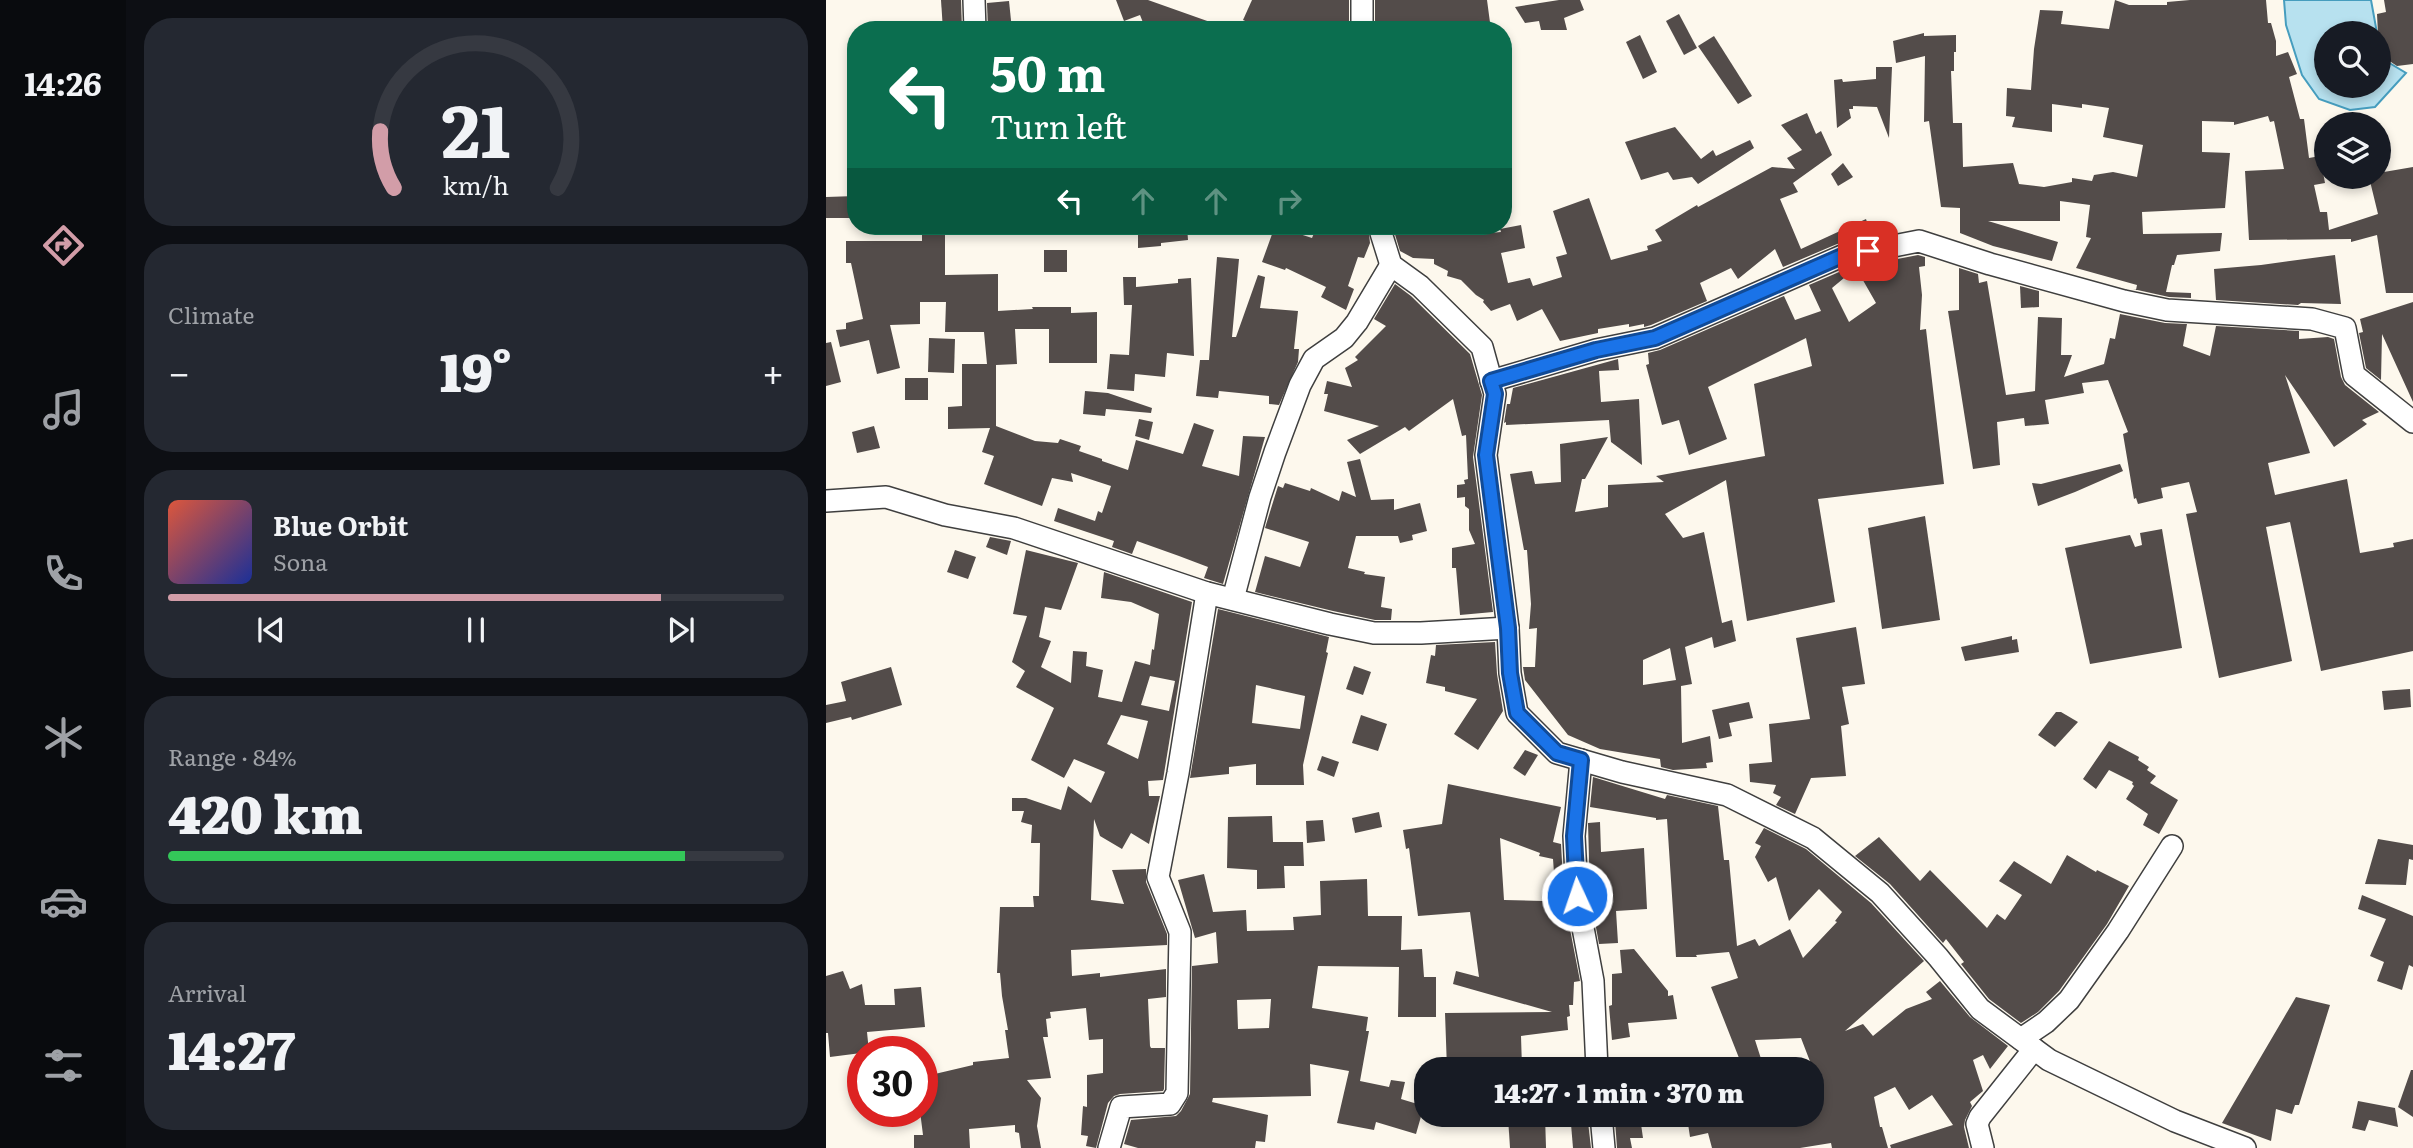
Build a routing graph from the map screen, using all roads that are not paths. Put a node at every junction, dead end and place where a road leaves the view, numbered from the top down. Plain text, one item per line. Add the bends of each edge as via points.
1 (974, 0) edge
2 (1362, 0) edge
3 (975, 21) edge
4 (1362, 21) edge
5 (1382, 235) edge
6 (1391, 265) junction
7 (1491, 381) junction
8 (2413, 422) edge
9 (826, 501) edge
10 (1207, 593) junction
11 (1233, 599) junction
12 (1508, 628) junction
13 (1581, 760) junction
14 (2172, 846) dead end
15 (2027, 1044) junction
16 (1596, 1057) edge
17 (1602, 1127) edge
18 (1109, 1148) edge
19 (1604, 1148) edge
20 (1983, 1148) edge
21 (2245, 1148) edge

1 - 3 street
2 - 4 street
5 - 6 street
6 - 7 street via 1420,286 1482,347
6 - 11 street via 1357,322 1344,338 1314,359 1300,385 1260,498
7 - 8 street via 1655,338 1842,256 1919,241 2167,310 2312,319 2345,328 2354,375
7 - 12 street via 1495,394 1486,455
9 - 10 street via 886,497 1014,528
10 - 11 street
10 - 18 street via 1158,877 1180,932 1177,1093 1170,1104 1121,1107
11 - 12 street via 1374,633
12 - 13 street via 1517,713 1557,753
13 - 15 street via 1727,795 1813,838 1880,893 1980,1009
13 - 16 street via 1574,836 1577,896 1593,981
14 - 15 street via 2069,1000
15 - 20 street via 1980,1116 1977,1124
15 - 21 street via 2049,1060 2175,1121
17 - 19 street

